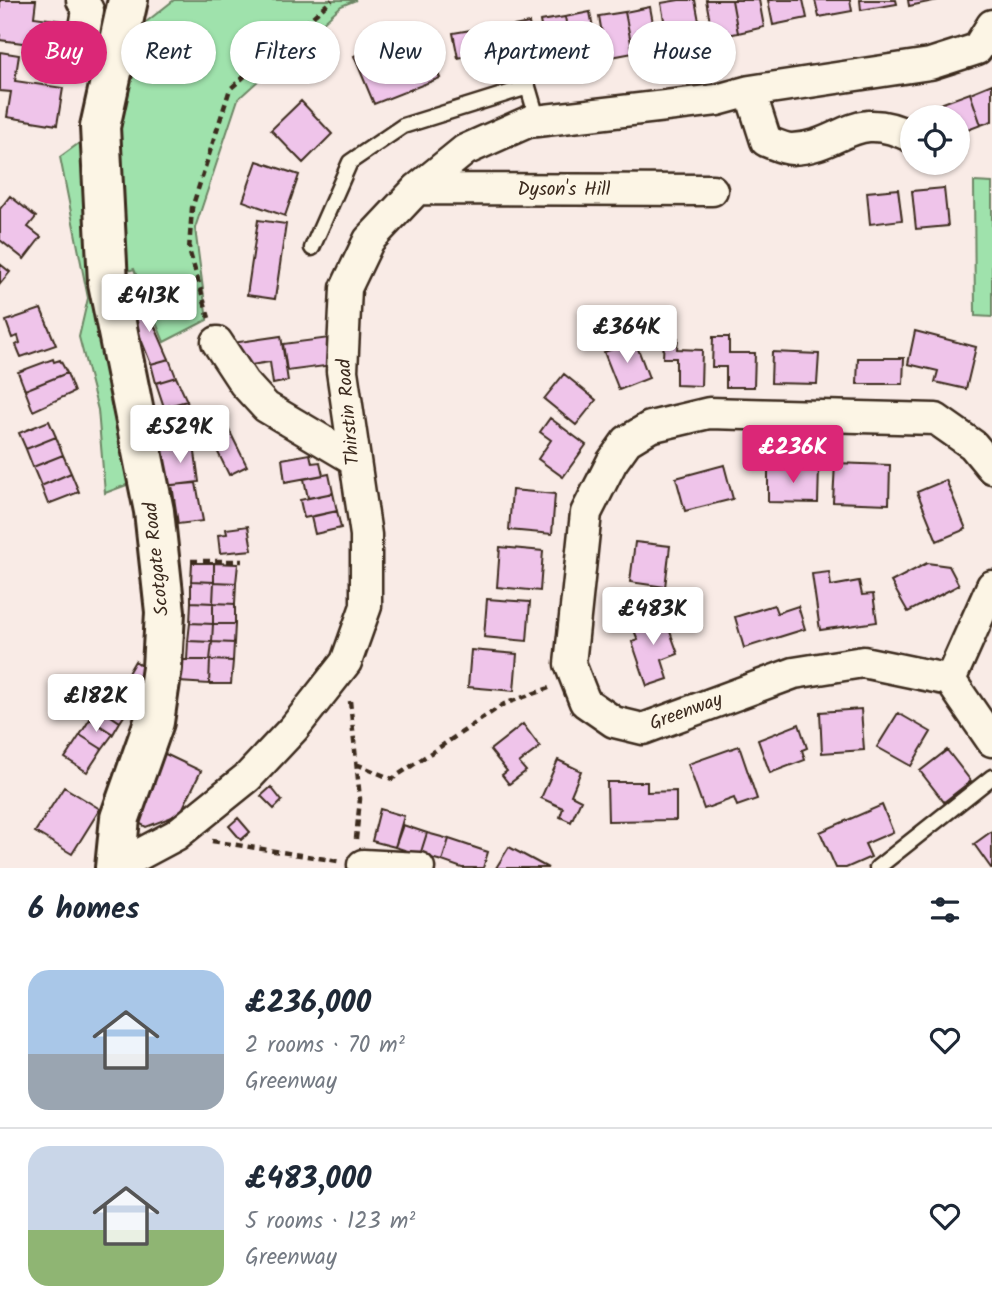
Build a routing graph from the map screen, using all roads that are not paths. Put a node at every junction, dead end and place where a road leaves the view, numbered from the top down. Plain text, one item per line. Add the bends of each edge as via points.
1 (82, 0) edge
2 (128, 0) edge
3 (86, 21) edge
4 (992, 25) edge
5 (750, 91) junction
6 (538, 121) junction
7 (900, 131) edge
8 (417, 189) junction
9 (712, 190) dead end
10 (312, 248) dead end
11 (217, 342) road end
12 (352, 458) junction
13 (992, 468) edge
14 (992, 586) edge
15 (950, 680) junction
16 (992, 741) edge
17 (992, 777) edge
18 (363, 865) road end
19 (116, 867) edge
20 (419, 868) edge
21 (877, 868) edge

1 - 3 street via 88,10
2 - 19 street, Scotgate Road via 100,127 108,283 154,511 164,612 154,722 120,818
4 - 5 street, Thirstin Road via 977,49 930,64
5 - 6 street, Thirstin Road via 717,100
5 - 7 street via 766,141 791,149 862,125
6 - 8 street, Thirstin Road via 465,150
6 - 10 lane via 528,87 404,126 350,162
8 - 9 street, Dyson's Hill
8 - 12 street, Thirstin Road via 369,240 346,288 342,371
11 - 12 street via 266,407
12 - 19 street, Thirstin Road via 366,535 366,606 346,662 248,777 176,835
13 - 15 street, Greenway via 973,445 936,419 709,413 650,427 627,441 586,513 570,664 585,702 614,722 643,729 794,673 863,662
14 - 15 street
15 - 16 street
17 - 21 lane
18 - 20 street

